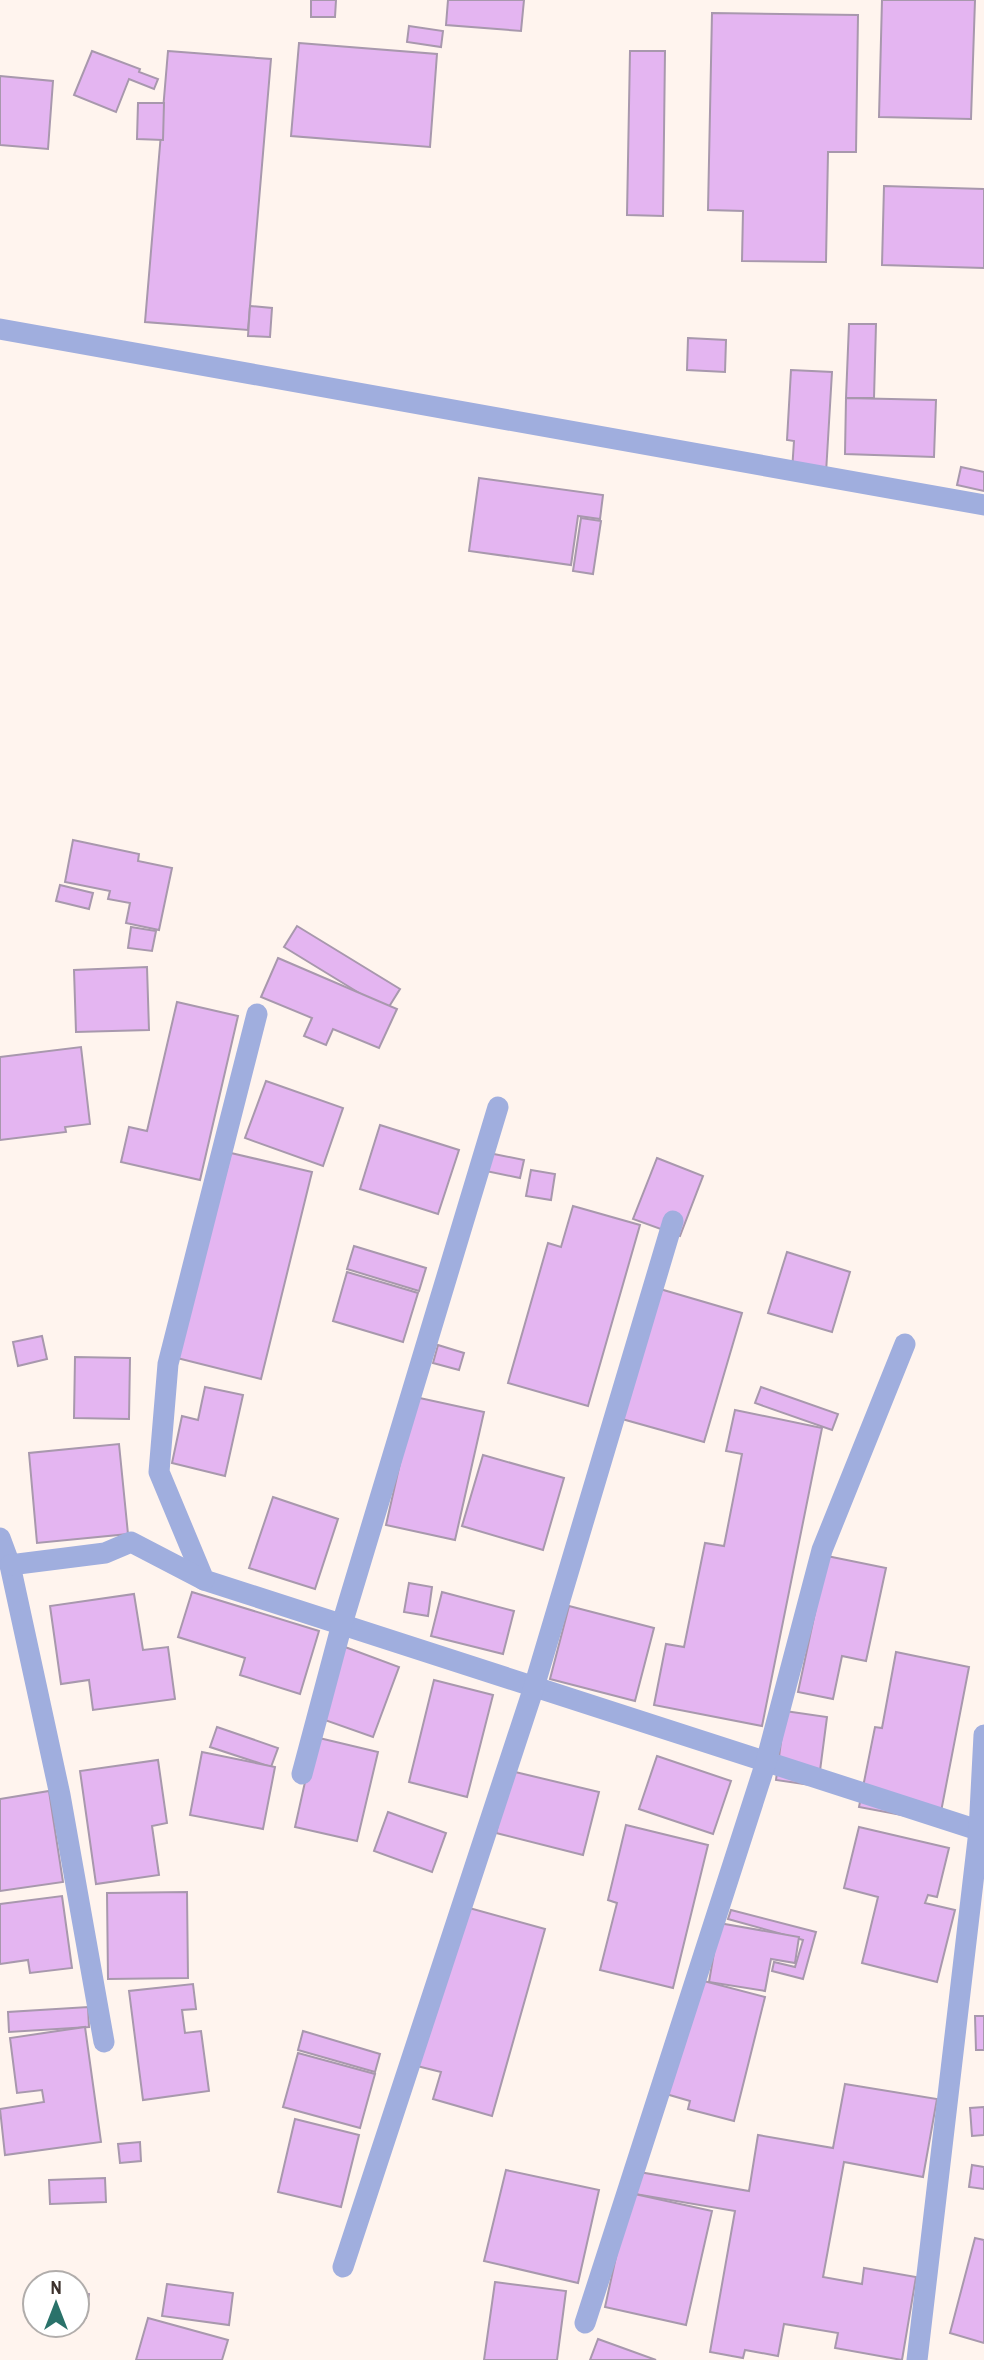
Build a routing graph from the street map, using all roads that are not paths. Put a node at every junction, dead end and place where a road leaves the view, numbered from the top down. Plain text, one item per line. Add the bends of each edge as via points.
1 (0, 330) edge
2 (984, 505) edge
3 (257, 1014) dead end
4 (498, 1108) dead end
5 (673, 1221) dead end
6 (905, 1343) dead end
7 (0, 1538) edge
8 (10, 1565) junction
9 (204, 1580) junction
10 (342, 1624) junction
11 (534, 1687) junction
12 (984, 1735) edge
13 (766, 1762) junction
14 (302, 1774) dead end
15 (981, 1832) edge
16 (104, 2042) dead end
17 (343, 2267) dead end
18 (585, 2323) dead end
19 (917, 2360) edge

1 - 2 street
3 - 9 street via 168,1364 159,1472
4 - 10 street
5 - 11 street
6 - 13 street via 822,1550
7 - 8 street
8 - 9 street via 105,1553 131,1542
8 - 16 street via 60,1795
9 - 10 street
10 - 11 street
10 - 14 street
11 - 13 street
11 - 17 street
12 - 15 street
13 - 15 street
13 - 18 street
15 - 19 street

